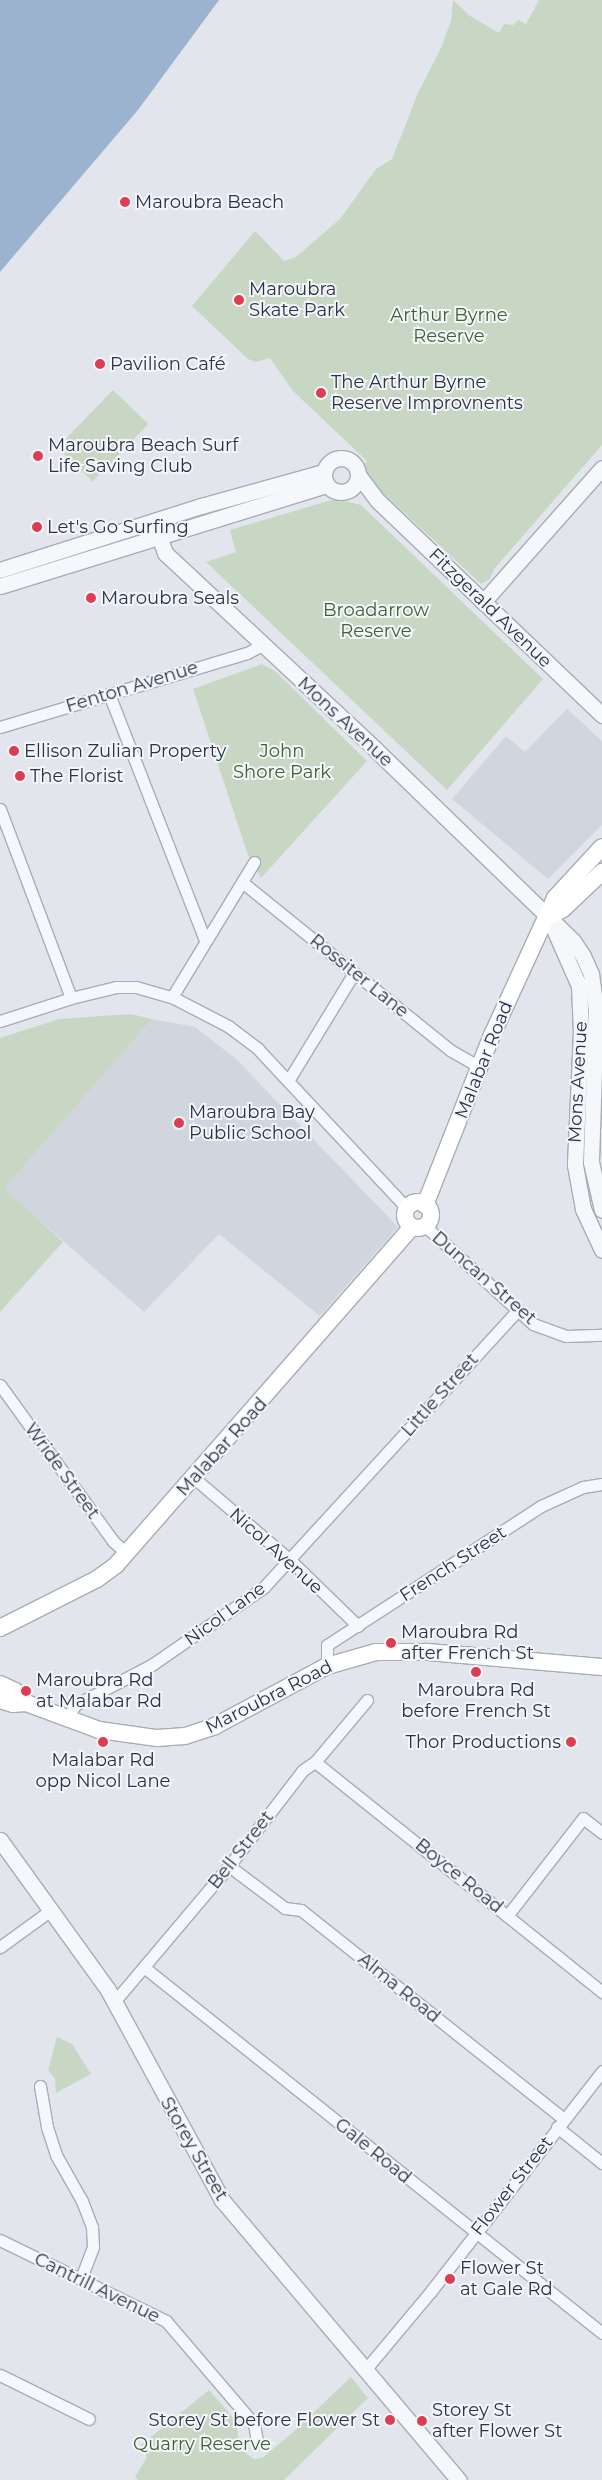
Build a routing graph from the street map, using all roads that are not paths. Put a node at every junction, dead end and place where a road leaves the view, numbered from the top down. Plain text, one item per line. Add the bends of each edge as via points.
1 (602, 468) edge
2 (359, 476) junction
3 (326, 478) junction
4 (351, 490) junction
5 (378, 501) junction
6 (154, 522) junction
7 (158, 537) junction
8 (0, 570) edge
9 (0, 586) edge
10 (483, 602) junction
11 (262, 645) junction
12 (109, 694) junction
13 (602, 715) edge
14 (0, 727) edge
15 (0, 808) edge
16 (6, 842) edge
17 (602, 847) edge
18 (254, 862) dead end
19 (602, 872) edge
20 (242, 882) junction
21 (548, 917) junction
22 (205, 940) junction
23 (354, 973) junction
24 (172, 996) junction
25 (71, 998) junction
26 (0, 1021) edge
27 (479, 1066) junction
28 (288, 1081) junction
29 (598, 1081) edge
30 (425, 1205) junction
31 (407, 1208) junction
32 (602, 1210) edge
33 (418, 1227) junction
34 (602, 1250) edge
35 (517, 1311) junction
36 (602, 1335) edge
37 (0, 1385) edge
38 (194, 1478) junction
39 (362, 1480) joint
40 (602, 1484) edge
41 (127, 1554) junction
42 (289, 1560) junction
43 (3, 1626) edge
44 (358, 1626) junction
45 (327, 1666) junction
46 (602, 1667) edge
47 (0, 1684) edge
48 (0, 1700) edge
49 (367, 1700) dead end
50 (26, 1703) junction
51 (66, 1720) junction
52 (315, 1762) junction
53 (602, 1833) edge
54 (0, 1840) edge
55 (229, 1866) junction
56 (51, 1910) junction
57 (507, 1916) junction
58 (0, 1947) edge
59 (145, 1968) junction
60 (602, 1992) edge
61 (114, 2002) junction
62 (602, 2071) edge
63 (40, 2086) dead end
64 (560, 2123) junction
65 (602, 2163) edge
66 (475, 2232) junction
67 (0, 2240) edge
68 (81, 2278) junction
69 (602, 2333) edge
70 (365, 2370) junction
71 (0, 2375) edge
72 (89, 2419) dead end
73 (257, 2441) dead end
74 (459, 2480) edge

1 - 10 street
2 - 3 street via 355,463 343,457 329,462
2 - 4 street
2 - 5 street, Fitzgerald Avenue
3 - 4 street via 336,491
3 - 6 street
3 - 7 street
4 - 5 street, Fitzgerald Avenue
5 - 10 street, Fitzgerald Avenue
6 - 7 street, Mons Avenue
6 - 8 street
7 - 9 street
7 - 11 street, Mons Avenue via 165,552
10 - 13 street, Fitzgerald Avenue
11 - 12 street, Fenton Avenue via 247,654
11 - 21 street, Mons Avenue
12 - 14 street, Fenton Avenue
12 - 22 street
15 - 16 street
16 - 25 street
17 - 21 main road, Malabar Road via 555,898
18 - 20 street
19 - 21 main road via 563,909
20 - 22 street
20 - 23 street, Rossiter Lane
21 - 27 main road, Malabar Road
21 - 29 street, Mons Avenue via 573,941 591,974 596,1010
21 - 34 street, Mons Avenue via 579,986 582,1015 575,1165 583,1209
22 - 24 street
23 - 27 street, Rossiter Lane via 450,1050
23 - 28 street
24 - 25 street via 136,987 116,987
24 - 28 street via 244,1037
25 - 26 street
27 - 30 main road, Malabar Road
28 - 31 street
29 - 32 street, Mons Avenue via 591,1162
30 - 31 main road via 416,1203
30 - 33 main road via 431,1216
31 - 33 main road via 405,1219
33 - 35 street, Duncan Street
33 - 38 main road, Malabar Road
35 - 36 street, Duncan Street via 552,1333
35 - 39 street, Little Street
37 - 41 street, Wride Street via 113,1541
38 - 41 main road, Malabar Road
38 - 42 street, Nicol Avenue
39 - 42 street, Nicol Lane
40 - 44 street, French Street via 583,1487 541,1506
41 - 43 main road, Malabar Road via 97,1578
42 - 44 street, Nicol Avenue
42 - 51 street, Nicol Lane via 264,1587 208,1628 153,1664 74,1705
44 - 45 street, French Street via 327,1645
45 - 46 main road, Maroubra Road via 376,1652 402,1651
45 - 51 main road, Maroubra Road via 215,1726 185,1736 124,1736
47 - 50 main road via 15,1691
48 - 50 main road, Maroubra Road
49 - 52 street, Bell Street
50 - 51 main road, Maroubra Road
52 - 55 street, Bell Street via 303,1770
52 - 57 street, Boyce Road
53 - 57 street via 583,1818
54 - 56 street, Storey Street
55 - 59 street, Bell Street
55 - 64 street, Alma Road via 285,1908 301,1910
56 - 58 street
56 - 61 street, Storey Street
57 - 60 street, Boyce Road
59 - 61 street, Bell Street
59 - 66 street, Gale Road
61 - 70 street, Storey Street via 213,2188
62 - 64 street, Flower Street
63 - 68 street via 46,2127 56,2155 82,2201 92,2227 93,2247
64 - 65 street, Alma Road
64 - 66 street, Flower Street
66 - 69 street, Gale Road
66 - 70 street, Flower Street
67 - 68 street, Cantrill Avenue
68 - 73 street, Cantrill Avenue via 166,2321 254,2424
70 - 74 street, Storey Street
71 - 72 street

